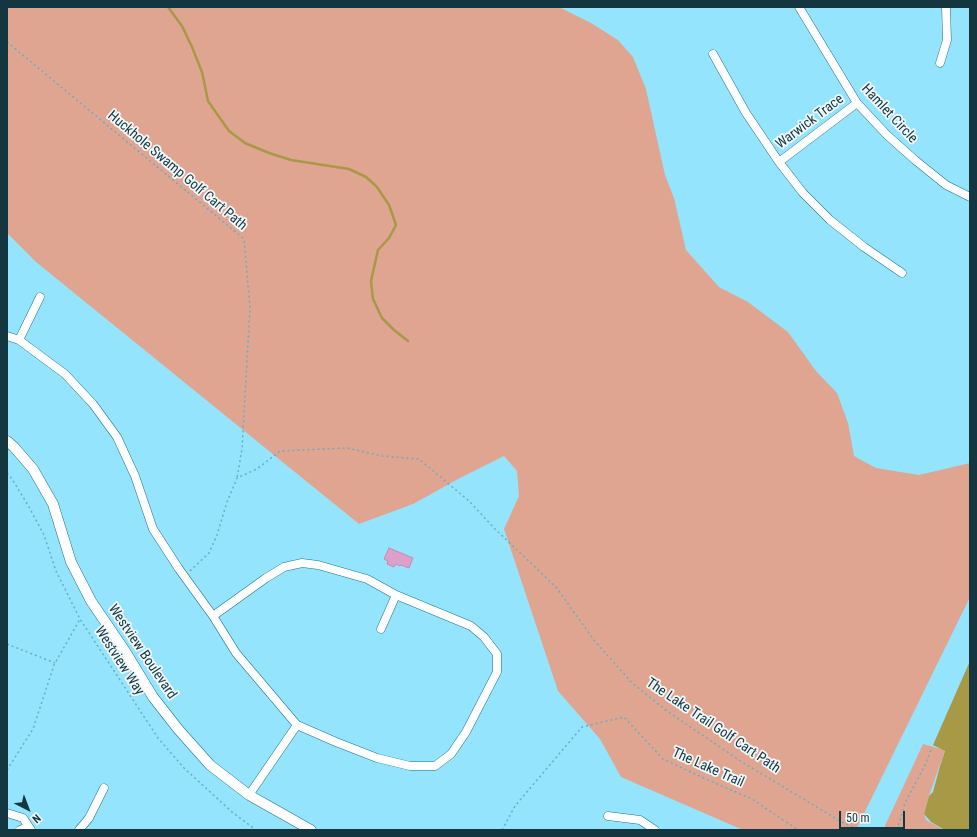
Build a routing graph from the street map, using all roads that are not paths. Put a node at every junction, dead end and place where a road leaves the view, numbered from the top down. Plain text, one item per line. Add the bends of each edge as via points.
1 (799, 7) edge
2 (946, 7) edge
3 (713, 54) dead end
4 (940, 62) dead end
5 (857, 103) junction
6 (779, 162) junction
7 (970, 198) edge
8 (902, 272) dead end
9 (40, 297) dead end
10 (7, 336) edge
11 (19, 340) junction
12 (7, 441) edge
13 (396, 595) junction
14 (213, 616) junction
15 (382, 629) dead end
16 (297, 725) junction
17 (104, 788) dead end
18 (249, 795) junction
19 (7, 813) edge
20 (608, 816) dead end
21 (26, 829) edge
22 (79, 830) edge
23 (311, 830) edge
24 (655, 830) edge

1 - 5 street, Hamlet Circle
2 - 4 street via 947,40
3 - 6 street via 746,113
5 - 6 street, Warwick Trace
5 - 7 street, Hamlet Circle via 915,160 946,185
6 - 8 street via 803,193 830,220
9 - 11 street
10 - 11 street
11 - 14 street via 65,374 93,404 118,437 136,476 153,529
12 - 18 street, Westview Boulevard via 33,469 53,504 71,562 91,601 153,697 210,765
13 - 14 street via 367,579 302,563 284,567
13 - 15 street
13 - 16 street via 471,626 484,637 497,654 496,672 466,732 451,754 435,766 410,766 377,758
14 - 16 street via 236,653
16 - 18 street
17 - 22 street via 89,818
18 - 23 street, Westview Boulevard
19 - 21 street via 23,818
20 - 24 street via 640,820

